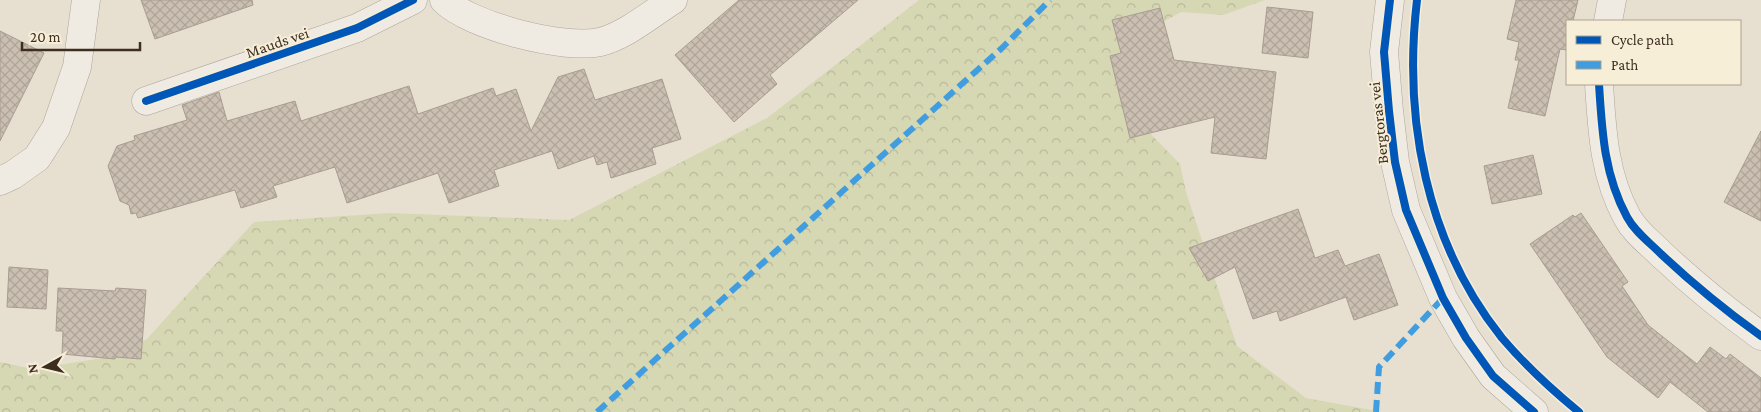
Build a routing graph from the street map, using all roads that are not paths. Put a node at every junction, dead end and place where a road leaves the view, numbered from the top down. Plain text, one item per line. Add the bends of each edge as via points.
1 (86, 0) edge
2 (413, 0) edge
3 (444, 0) edge
4 (672, 0) edge
5 (1390, 0) edge
6 (1612, 0) edge
7 (1608, 20) edge
8 (1599, 85) edge
9 (146, 101) dead end
10 (0, 181) edge
11 (1761, 336) edge
12 (1534, 412) edge

1 - 10 street via 77,67 56,128 37,158
2 - 9 street, Mauds vei via 357,28
3 - 4 street via 480,21 512,33 571,44 600,42 627,30
5 - 12 street, Bergtoras vei via 1384,52 1395,162 1406,210 1443,298 1466,338 1493,376
6 - 7 street
8 - 11 street via 1606,159 1628,218 1637,231 1677,269

